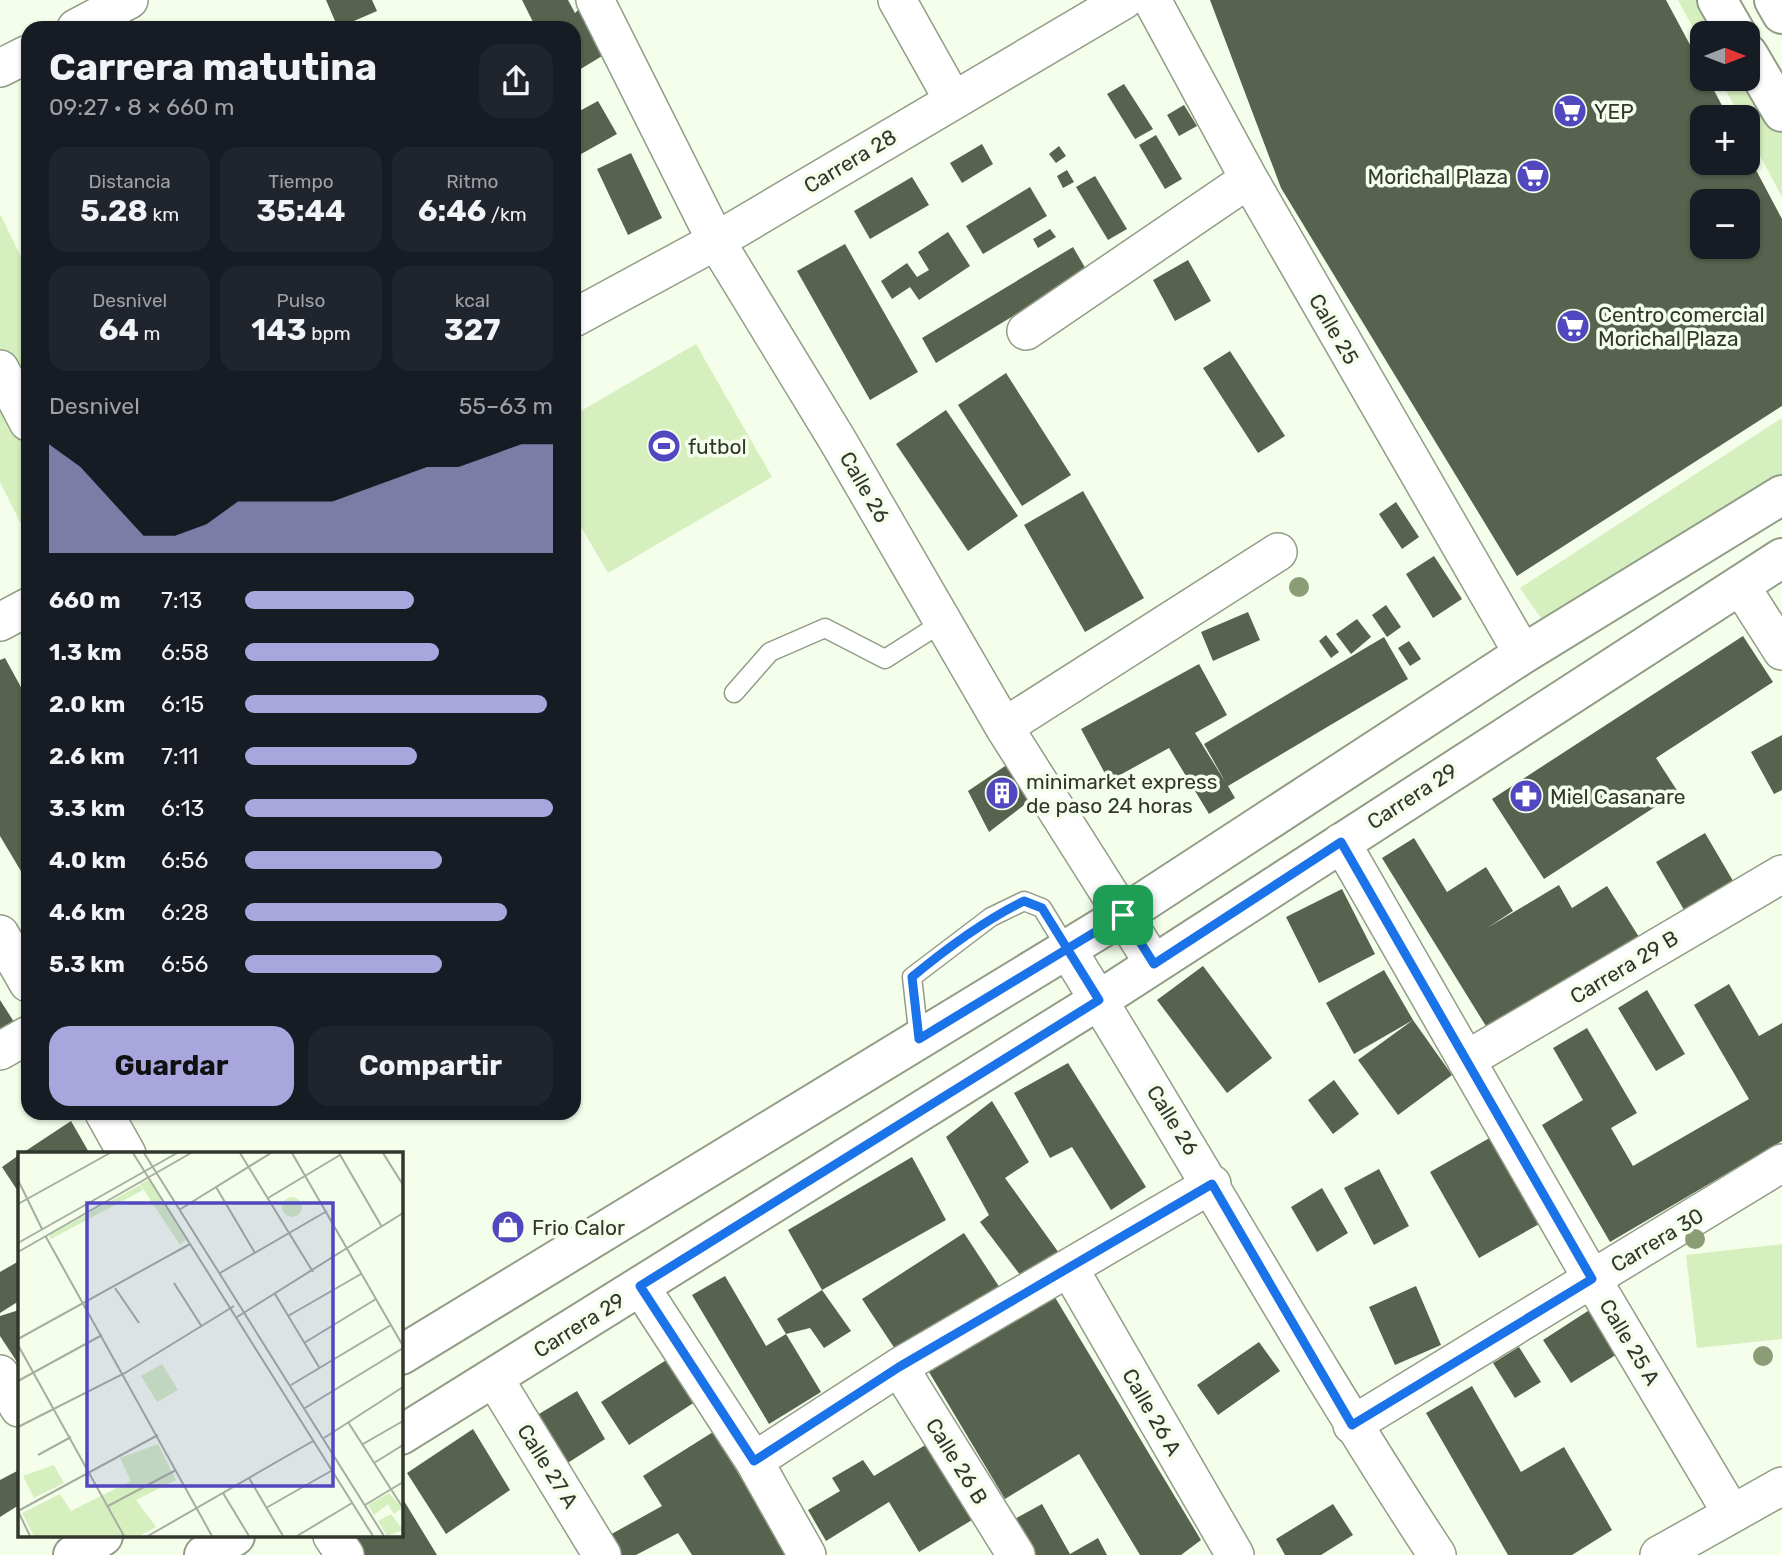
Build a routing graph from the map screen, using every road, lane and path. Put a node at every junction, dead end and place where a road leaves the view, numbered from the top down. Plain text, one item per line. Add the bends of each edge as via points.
1 (129, 0) edge
2 (595, 0) edge
3 (897, 0) edge
4 (1124, 0) edge
5 (1152, 0) edge
6 (1717, 0) edge
7 (1774, 0) edge
8 (1782, 14) edge
9 (81, 20) edge
10 (1730, 21) edge
11 (21, 58) edge
12 (0, 68) edge
13 (1760, 74) edge
14 (953, 100) junction
15 (1782, 112) edge
16 (1249, 179) junction
17 (716, 240) junction
18 (581, 314) edge
19 (1026, 331) dead end
20 (0, 369) edge
21 (21, 409) edge
22 (1782, 495) edge
23 (1278, 552) dead end
24 (1782, 558) edge
25 (1740, 585) junction
26 (21, 611) edge
27 (0, 622) edge
28 (943, 622) junction
29 (1782, 651) edge
30 (1523, 653) junction
31 (734, 693) dead end
32 (1004, 727) junction
33 (1341, 842) junction
34 (1782, 874) edge
35 (1123, 915) junction
36 (0, 934) edge
37 (1067, 949) junction
38 (1154, 964) junction
39 (21, 971) edge
40 (1099, 1000) junction
41 (21, 1039) edge
42 (919, 1039) junction
43 (0, 1051) edge
44 (1466, 1060) junction
45 (108, 1120) edge
46 (126, 1152) edge
47 (1782, 1163) edge
48 (1212, 1184) junction
49 (1069, 1268) junction
50 (1592, 1279) junction
51 (640, 1286) junction
52 (402, 1354) edge
53 (899, 1367) junction
54 (0, 1374) edge
55 (494, 1378) junction
56 (18, 1406) edge
57 (1352, 1425) junction
58 (402, 1434) edge
59 (754, 1461) junction
60 (1782, 1486) edge
61 (1732, 1514) junction
62 (232, 1538) edge
63 (333, 1538) edge
64 (204, 1555) edge
65 (345, 1555) edge
66 (603, 1555) edge
67 (807, 1555) edge
68 (1016, 1555) edge
69 (1235, 1555) edge
70 (1437, 1555) edge
71 (1659, 1555) edge

1 - 9 street
2 - 17 street, Calle 26
3 - 14 street
4 - 14 street, Carrera 28
5 - 16 street, Calle 25
6 - 10 main road
7 - 8 main road
11 - 12 street
13 - 15 main road
14 - 17 street, Carrera 28
16 - 19 street
16 - 30 street, Calle 25
17 - 18 street, Carrera 28
17 - 28 street, Calle 26
20 - 21 street
22 - 30 main road
23 - 32 street
24 - 25 main road, Carrera 29
25 - 29 street
25 - 33 main road, Carrera 29
26 - 27 street
28 - 31 lane via 885,659 825,628 770,652
28 - 32 street, Calle 26
30 - 35 main road
32 - 35 street, Calle 26
33 - 38 main road, Carrera 29
33 - 44 street, Calle 25 A
34 - 44 street, Carrera 29 B
35 - 37 main road
35 - 38 street, Calle 26
36 - 39 street
37 - 40 street, Calle 26
37 - 42 main road
37 - 42 lane, Calle 26 via 1042,908 1024,901 991,917 912,977
38 - 40 main road, Carrera 29
40 - 48 street, Calle 26
40 - 51 main road, Carrera 29
41 - 43 street
42 - 52 main road
44 - 50 street, Calle 25 A
45 - 46 street
47 - 50 street, Carrera 30
48 - 49 street
48 - 57 street, Calle 26
49 - 53 street
49 - 69 street, Calle 26 A
50 - 57 street, Carrera 30
50 - 61 street, Calle 25 A
51 - 55 main road, Carrera 29
51 - 59 street
53 - 59 street
53 - 68 street, Calle 26 B
54 - 56 street
55 - 58 main road, Carrera 29
55 - 66 street, Calle 27 A
57 - 70 street, Calle 26
59 - 67 street
60 - 61 street
61 - 71 street
62 - 64 main road
63 - 65 street

